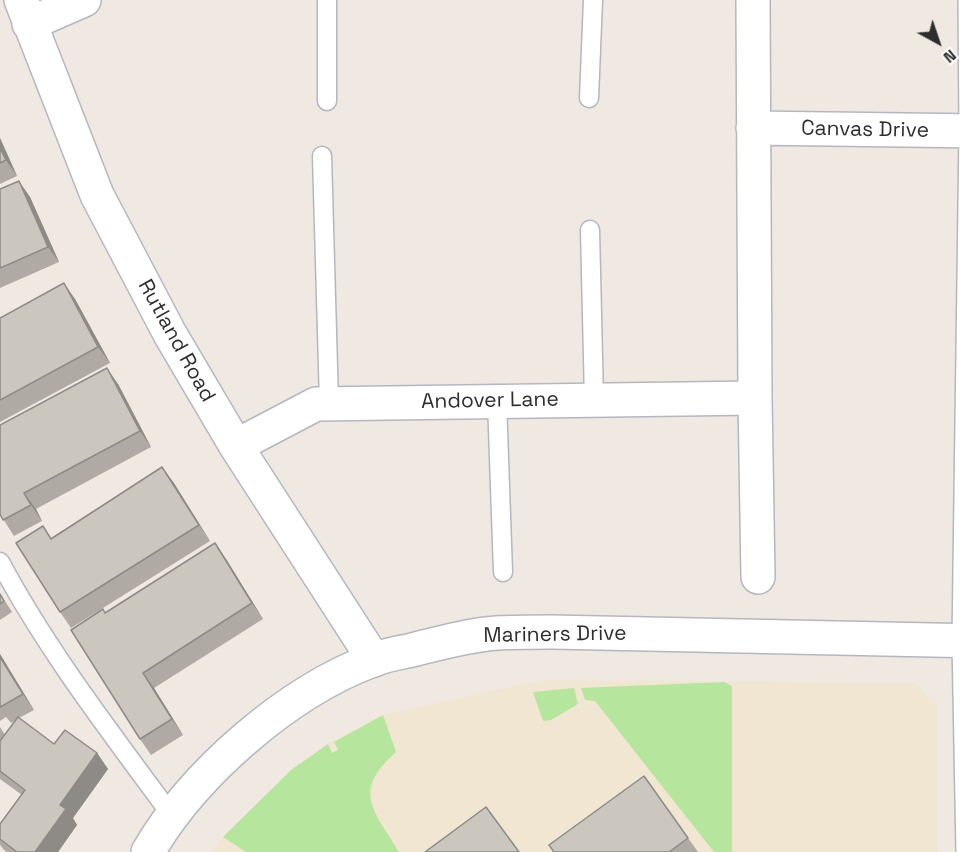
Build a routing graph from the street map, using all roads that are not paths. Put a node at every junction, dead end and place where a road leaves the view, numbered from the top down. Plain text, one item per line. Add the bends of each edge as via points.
1 (84, 0) edge
2 (327, 0) edge
3 (593, 0) edge
4 (753, 0) edge
5 (975, 0) edge
6 (25, 12) edge
7 (590, 98) dead end
8 (327, 101) dead end
9 (753, 128) junction
10 (978, 132) edge
11 (322, 156) dead end
12 (590, 230) dead end
13 (755, 398) junction
14 (594, 400) junction
15 (497, 401) junction
16 (329, 403) junction
17 (236, 446) junction
18 (0, 562) edge
19 (503, 572) dead end
20 (758, 577) dead end
21 (975, 641) edge
22 (374, 660) junction
23 (172, 816) junction
24 (148, 852) edge
25 (973, 852) edge

1 - 6 street
2 - 8 lane
3 - 7 lane
4 - 9 street
5 - 10 street
6 - 17 street, Rutland Road via 97,195 170,334
9 - 10 street, Canvas Drive
9 - 13 street
10 - 21 street
11 - 16 lane
12 - 14 lane
13 - 14 street, Andover Lane
13 - 20 street
14 - 15 street, Andover Lane
15 - 16 street, Andover Lane
15 - 19 lane
16 - 17 street, Andover Lane via 316,404
17 - 22 street, Rutland Road
18 - 23 lane via 17,594 105,725
21 - 22 street, Mariners Drive via 495,633
21 - 25 street
22 - 23 street, Mariners Drive via 346,672 272,717 239,743
23 - 24 street, Mariners Drive

